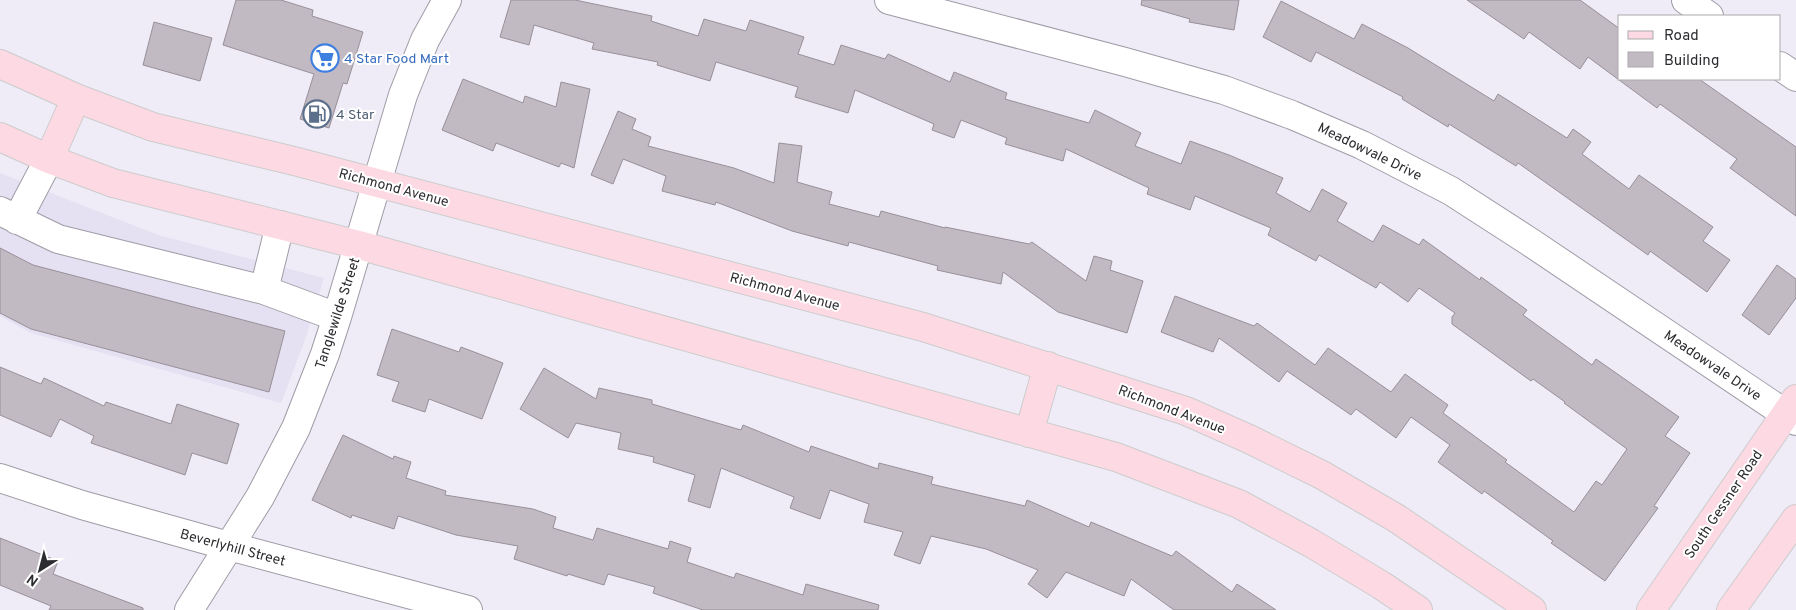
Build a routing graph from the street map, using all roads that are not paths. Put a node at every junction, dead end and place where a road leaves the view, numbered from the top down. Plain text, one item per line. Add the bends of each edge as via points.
1 (447, 0) edge
2 (889, 0) edge
3 (1686, 0) edge
4 (1708, 15) edge
5 (0, 64) edge
6 (1781, 67) edge
7 (1796, 77) edge
8 (76, 98) junction
9 (0, 137) edge
10 (49, 159) junction
11 (378, 183) junction
12 (9, 215) edge
13 (280, 224) junction
14 (359, 245) junction
15 (264, 290) junction
16 (337, 318) junction
17 (1048, 366) junction
18 (1792, 411) edge
19 (1029, 433) junction
20 (0, 478) edge
21 (1796, 520) edge
22 (230, 547) junction
23 (189, 610) edge
24 (468, 610) edge
25 (1418, 610) edge
26 (1532, 610) edge
27 (1651, 610) edge
28 (1731, 610) edge

1 - 11 street, Tanglewilde Street via 403,95
2 - 18 street, Meadowvale Drive via 1224,90 1362,145 1451,192
3 - 4 street
5 - 8 main road, Richmond Avenue
6 - 7 street
8 - 10 main road
8 - 11 main road, Richmond Avenue via 153,127
9 - 10 main road
10 - 12 street
10 - 13 main road via 113,183
11 - 14 street, Tanglewilde Street
11 - 17 main road, Richmond Avenue via 913,325
12 - 15 street via 58,239
13 - 14 main road
13 - 15 street
14 - 16 street, Tanglewilde Street
14 - 19 main road
15 - 16 street
16 - 22 street, Tanglewilde Street via 296,428
17 - 19 main road
17 - 26 main road, Richmond Avenue via 1186,411 1322,474 1396,518
18 - 27 main road, South Gessner Road
19 - 25 main road via 1116,457 1239,504 1312,543
20 - 22 street, Beverlyhill Street
21 - 28 main road
22 - 23 street, Tanglewilde Street
22 - 24 street, Beverlyhill Street

